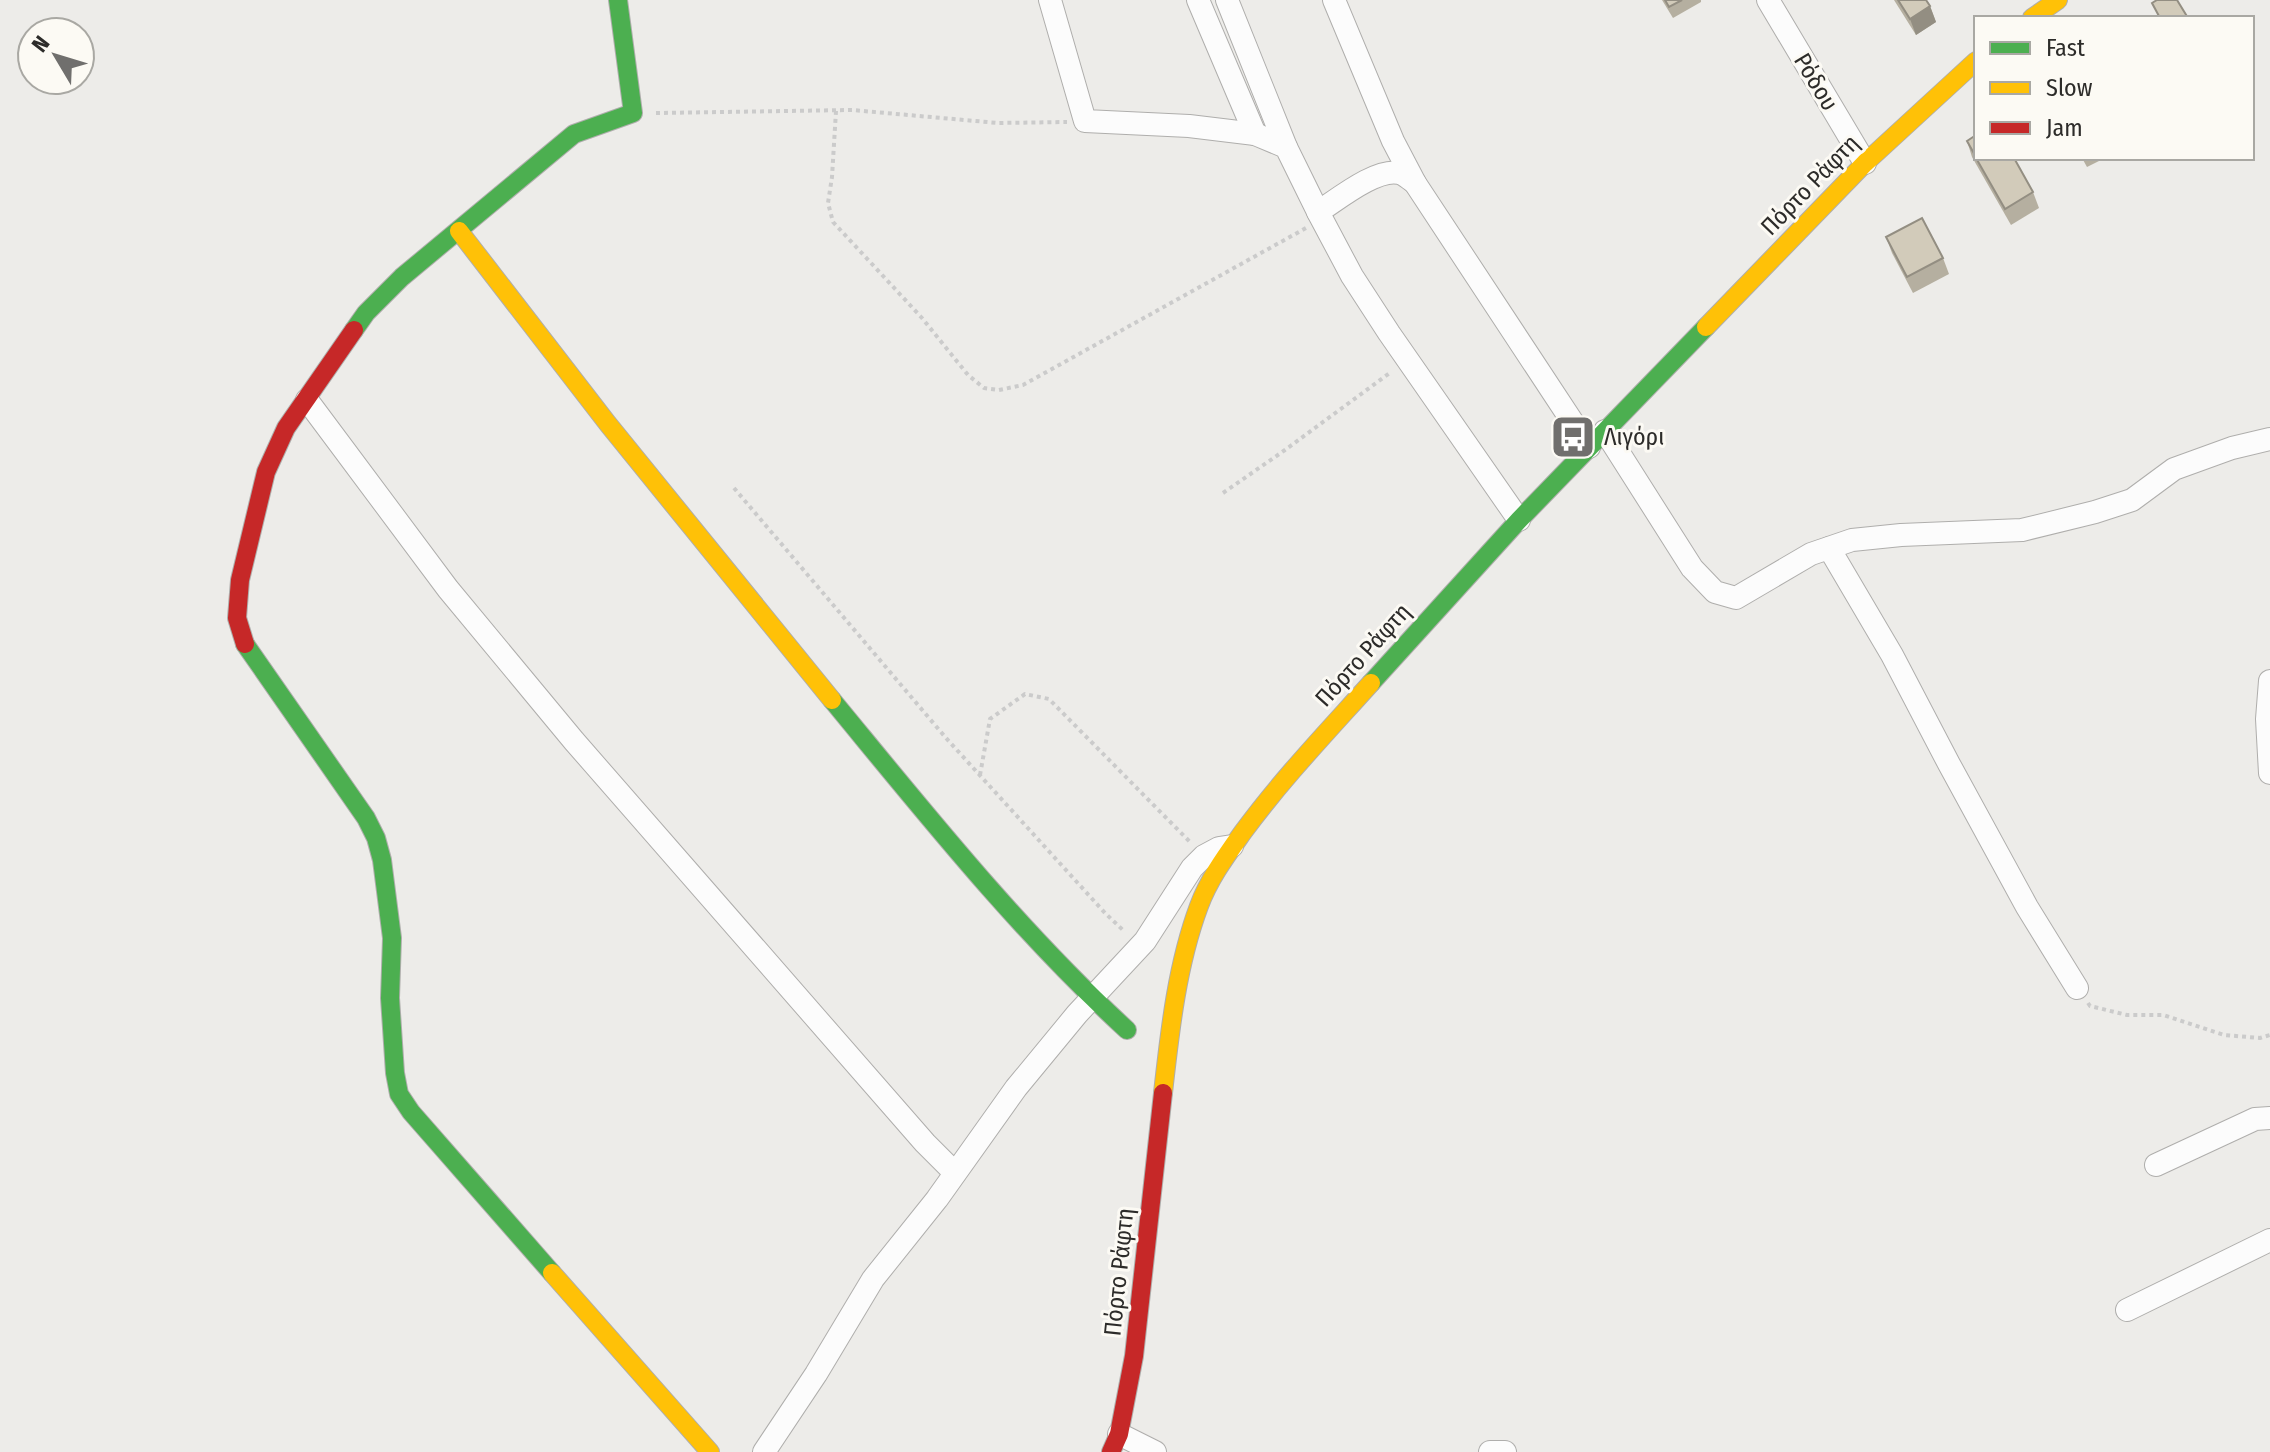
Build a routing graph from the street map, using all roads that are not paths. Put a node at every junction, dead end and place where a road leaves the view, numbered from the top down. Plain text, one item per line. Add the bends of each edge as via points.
1 (618, 0) edge
2 (1050, 0) edge
3 (1198, 0) edge
4 (1227, 0) edge
5 (1334, 0) edge
6 (1768, 0) edge
7 (2058, 0) edge
8 (2035, 16) edge
9 (1974, 63) edge
10 (1255, 134) junction
11 (1286, 147) junction
12 (1865, 163) junction
13 (1415, 183) junction
14 (1320, 215) junction
15 (459, 231) junction
16 (307, 400) junction
17 (1597, 439) junction
18 (2270, 439) edge
19 (1519, 520) junction
20 (1829, 548) junction
21 (2270, 681) edge
22 (2270, 773) edge
23 (1232, 846) junction
24 (1145, 941) junction
25 (1186, 951) junction
26 (2077, 988) road end
27 (1091, 999) junction
28 (1127, 1030) dead end
29 (2270, 1118) edge
30 (2156, 1165) dead end
31 (955, 1173) junction
32 (2270, 1240) edge
33 (2127, 1310) dead end
34 (1115, 1443) edge
35 (710, 1452) edge
36 (764, 1452) edge
37 (1155, 1452) edge
38 (1490, 1452) edge
39 (1505, 1452) edge

1 - 15 street via 633,113 574,134
2 - 10 street via 1085,121
3 - 10 street
4 - 11 street
5 - 13 street
6 - 12 street, Ρόδου
7 - 8 street
9 - 12 street, Πόρτο Ράφτη
10 - 11 street
11 - 14 street
12 - 17 street, Πόρτο Ράφτη
13 - 14 street via 1400,173 1383,174
13 - 17 street
14 - 19 street via 1352,276
15 - 16 street via 366,313
15 - 27 street via 804,667 994,894
16 - 31 street via 448,589 564,729
16 - 35 street via 286,428 266,472 240,580 237,618 246,647 376,838 392,938 390,998 399,1094
17 - 19 street, Πόρτο Ράφτη
17 - 20 street via 1715,592 1736,598
18 - 20 street via 2174,469 2132,500 2095,512 2022,530 1901,535
19 - 23 street, Πόρτο Ράφτη via 1274,790
20 - 26 street
21 - 22 street
23 - 24 street via 1204,856 1192,868
23 - 25 street, Πόρτο Ράφτη via 1200,904
24 - 25 street
24 - 27 street
25 - 34 street, Πόρτο Ράφτη via 1171,1024 1134,1356
27 - 28 street
27 - 31 street via 1016,1088
29 - 30 street via 2255,1119
31 - 36 street via 873,1279
32 - 33 street
34 - 37 street
38 - 39 street

